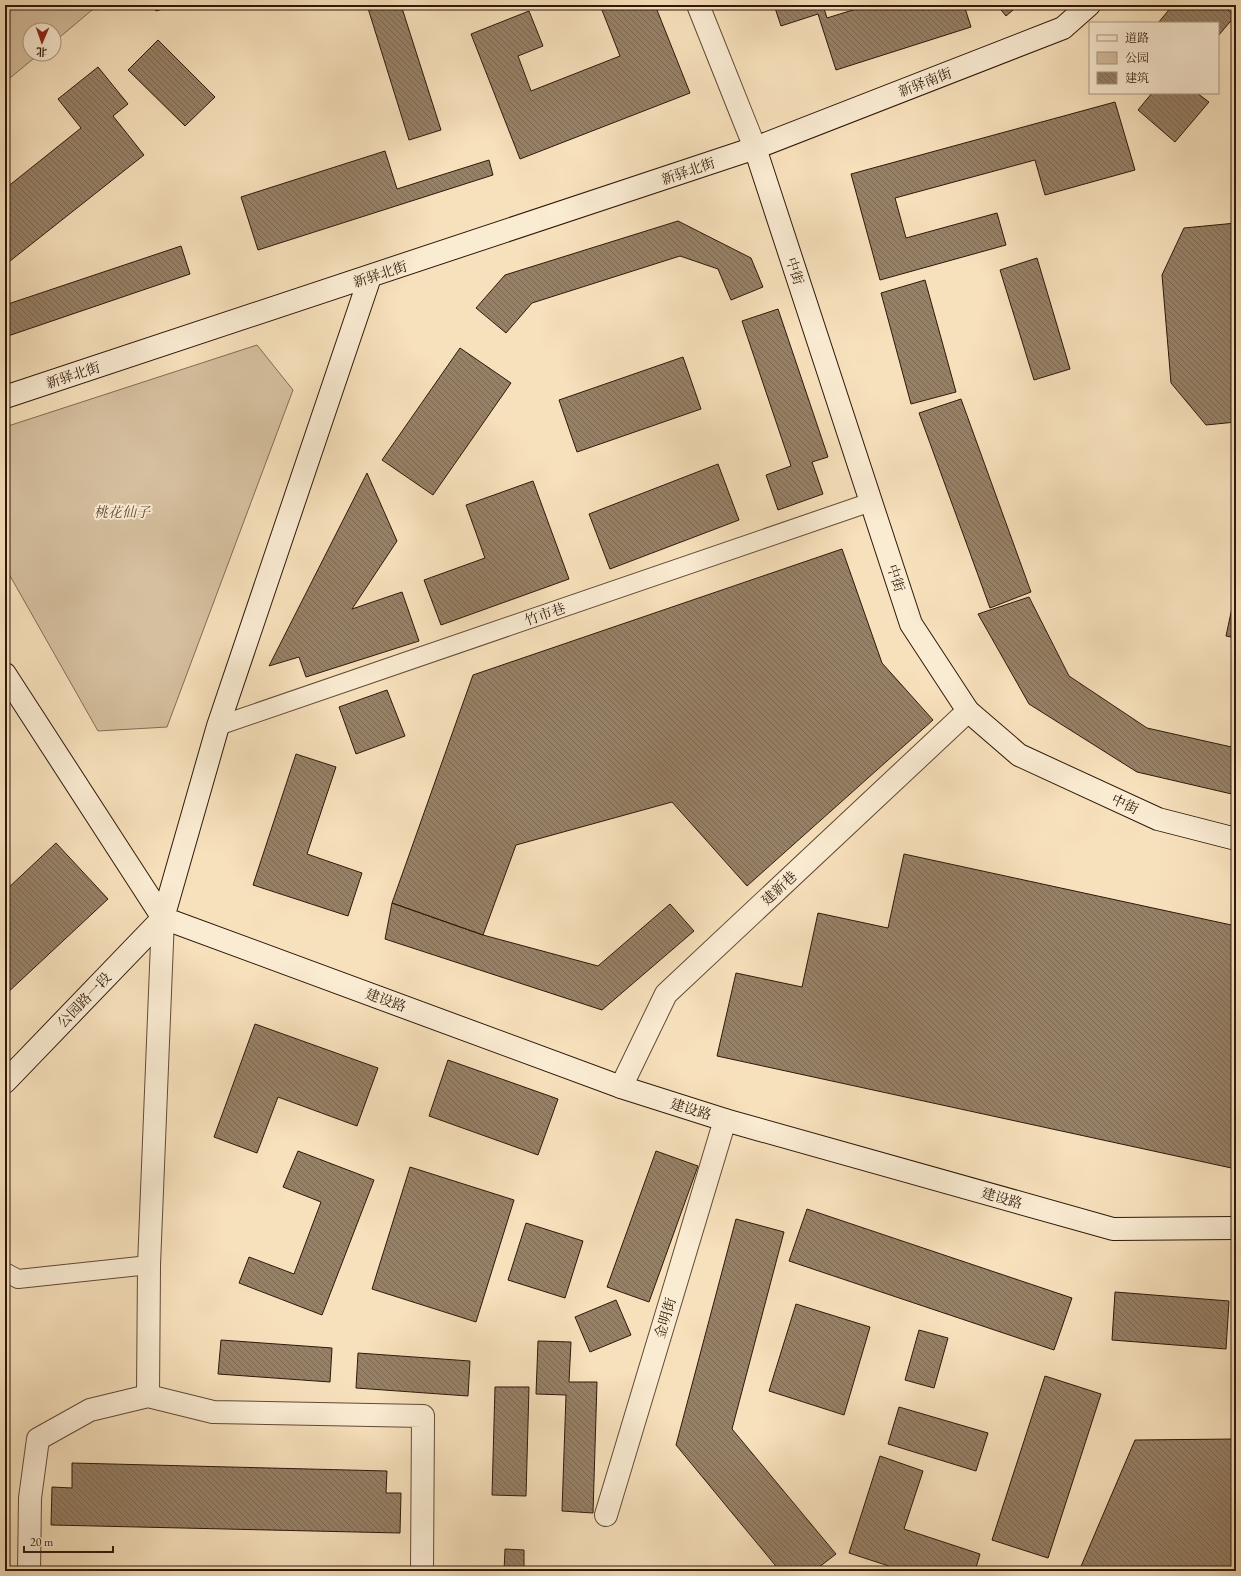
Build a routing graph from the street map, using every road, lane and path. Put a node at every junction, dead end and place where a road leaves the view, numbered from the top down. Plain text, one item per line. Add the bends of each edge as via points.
1 (698, 5) edge
2 (1089, 5) edge
3 (755, 148) junction
4 (370, 277) junction
5 (5, 397) edge
6 (871, 502) junction
7 (5, 674) edge
8 (968, 711) junction
9 (218, 726) junction
10 (1236, 839) edge
11 (163, 918) junction
12 (5, 1082) edge
13 (621, 1087) junction
14 (725, 1120) junction
15 (1236, 1228) edge
16 (149, 1265) junction
17 (5, 1272) edge
18 (148, 1396) junction
19 (606, 1515) dead end
20 (30, 1571) edge
21 (422, 1571) edge

1 - 3 street, 中街
2 - 3 street, 新驿南街 via 1063,28
3 - 4 street, 新驿北街
3 - 6 street, 中街
4 - 5 street, 新驿北街
4 - 9 street
6 - 8 street, 中街 via 911,624
6 - 9 lane, 竹市巷
7 - 11 street
8 - 10 street, 中街 via 1019,755 1158,819
8 - 13 street, 建新巷 via 666,994
9 - 11 street
11 - 12 street, 公园路一段
11 - 13 street, 建设路
11 - 16 street
13 - 14 street, 建设路
14 - 15 street, 建设路 via 1113,1229
14 - 19 street, 金明街
16 - 17 lane via 18,1279
16 - 18 street
18 - 20 street via 90,1410 38,1439 30,1498
18 - 21 street via 213,1412 423,1416

